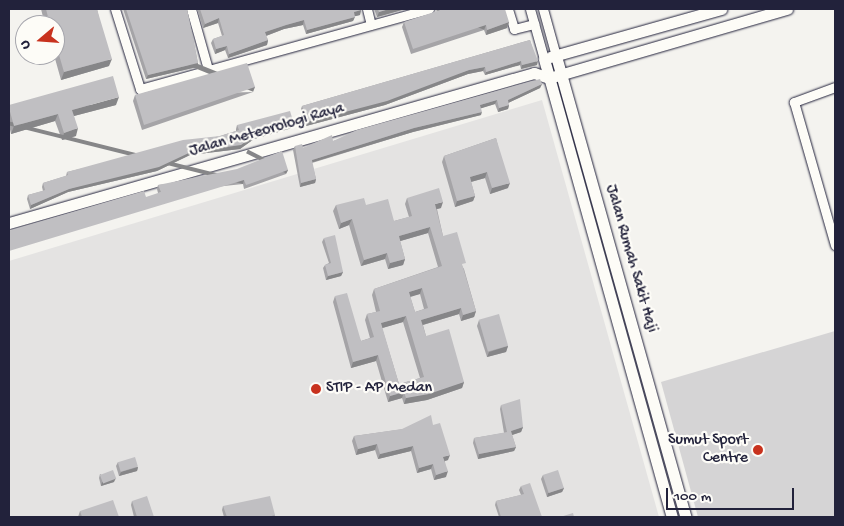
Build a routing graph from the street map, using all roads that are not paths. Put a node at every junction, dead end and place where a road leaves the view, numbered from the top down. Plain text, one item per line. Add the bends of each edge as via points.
1 (115, 9) edge
2 (191, 9) edge
3 (367, 9) edge
4 (429, 9) edge
5 (508, 9) edge
6 (530, 9) edge
7 (543, 9) edge
8 (721, 9) edge
9 (787, 9) edge
10 (412, 12) edge
11 (534, 24) junction
12 (372, 25) junction
13 (556, 56) junction
14 (544, 59) junction
15 (208, 69) junction
16 (534, 73) junction
17 (561, 74) junction
18 (549, 78) junction
19 (835, 88) edge
20 (9, 223) edge
21 (835, 245) edge
22 (672, 517) edge
23 (686, 517) edge

1 - 15 street via 138,88
2 - 15 street
3 - 12 street
4 - 10 street
5 - 11 street via 514,28
6 - 11 street, Jalan Rumah Sakit Haji
7 - 13 street, Jalan Rumah Sakit Haji
8 - 13 street
9 - 17 street
10 - 12 street
11 - 14 street, Jalan Rumah Sakit Haji
12 - 15 street
13 - 14 street
13 - 17 street, Jalan Rumah Sakit Haji
14 - 16 street
14 - 18 street, Jalan Rumah Sakit Haji
16 - 18 street
16 - 20 street, Jalan Meteorologi Raya
17 - 18 street
17 - 23 street, Jalan Rumah Sakit Haji
18 - 22 street, Jalan Rumah Sakit Haji
19 - 21 street via 794,102

